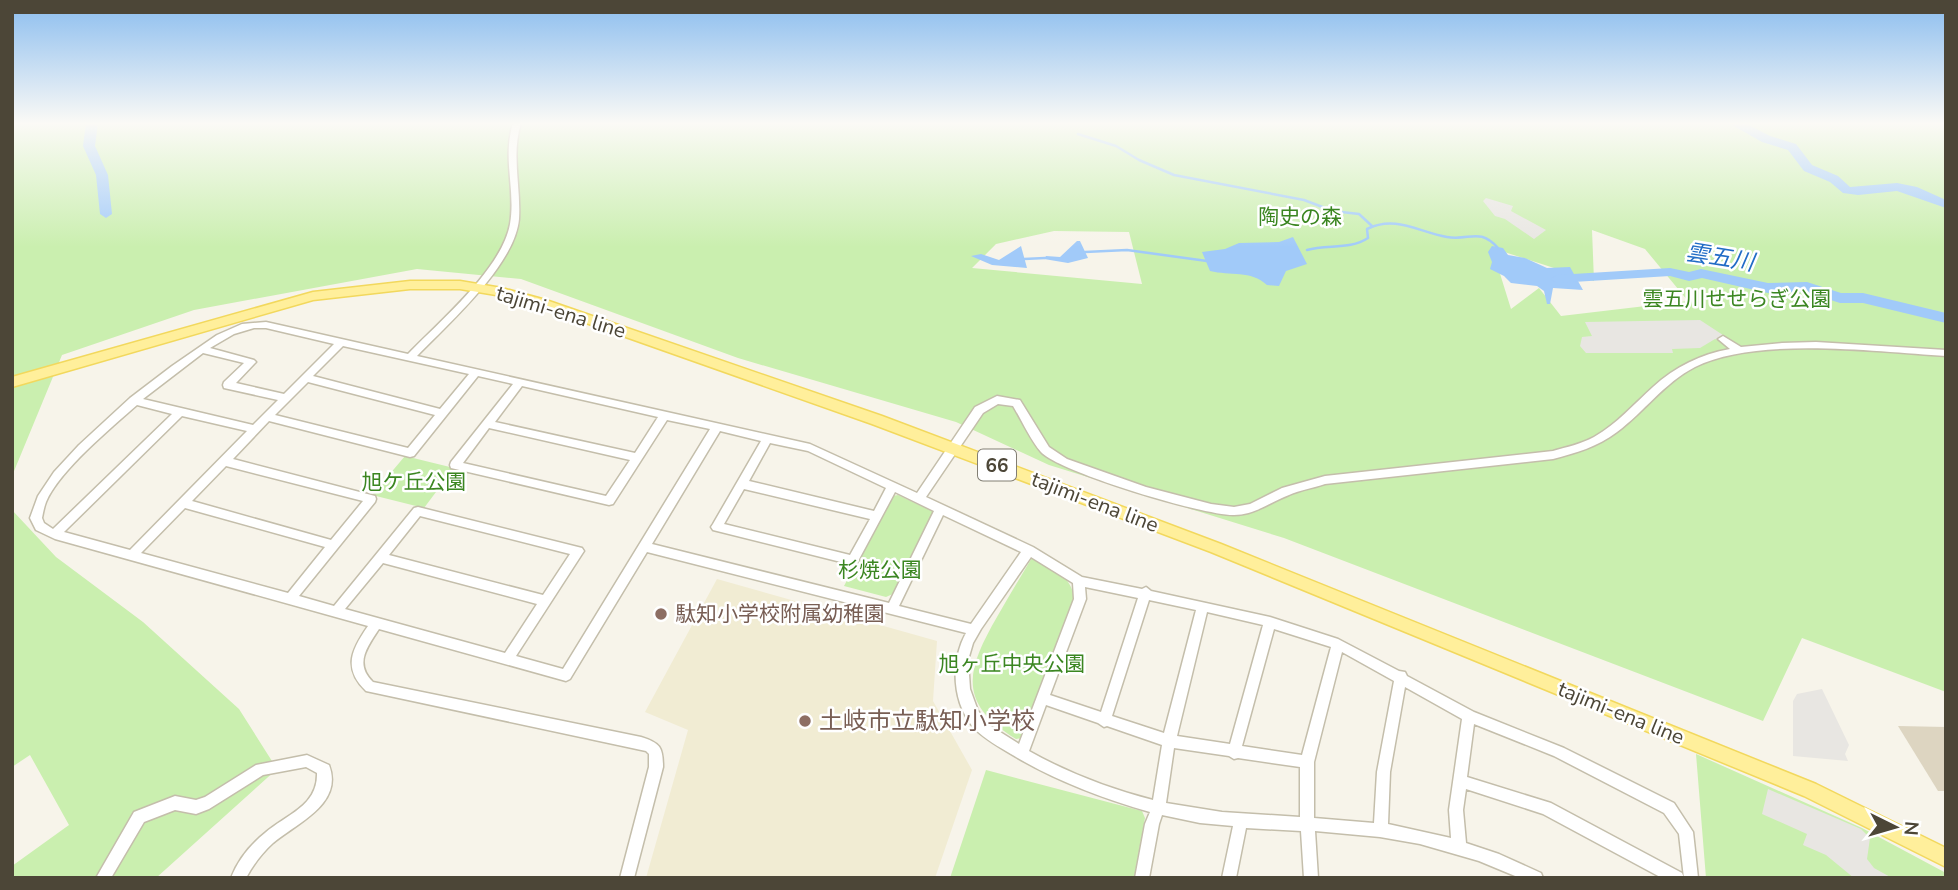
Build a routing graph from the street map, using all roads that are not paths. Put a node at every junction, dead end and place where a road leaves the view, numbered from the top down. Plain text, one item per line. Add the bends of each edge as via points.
1 (513, 165) edge
2 (477, 287) junction
3 (1723, 339) dead end
4 (341, 342) junction
5 (202, 349) junction
6 (1737, 349) junction
7 (1946, 354) edge
8 (410, 357) junction
9 (476, 372) junction
10 (306, 378) junction
11 (12, 382) edge
12 (520, 382) junction
13 (286, 398) junction
14 (134, 401) junction
15 (180, 412) junction
16 (443, 412) junction
17 (664, 415) junction
18 (267, 417) junction
19 (487, 424) junction
20 (717, 427) junction
21 (256, 429) junction
22 (768, 438) junction
23 (951, 448) junction
24 (637, 457) junction
25 (224, 461) junction
26 (741, 484) junction
27 (893, 486) junction
28 (919, 498) junction
29 (183, 503) junction
30 (941, 508) junction
31 (877, 516) junction
32 (55, 534) junction
33 (333, 545) junction
34 (644, 547) junction
35 (1029, 550) junction
36 (132, 555) junction
37 (379, 557) junction
38 (1079, 581) junction
39 (1146, 592) junction
40 (289, 599) junction
41 (545, 601) junction
42 (1203, 606) junction
43 (892, 609) junction
44 (336, 612) junction
45 (1270, 622) junction
46 (376, 624) junction
47 (975, 630) junction
48 (1338, 644) junction
49 (508, 660) junction
50 (1401, 676) junction
51 (1042, 698) junction
52 (1469, 716) junction
53 (1104, 721) junction
54 (1169, 741) junction
55 (1234, 752) junction
56 (1022, 753) junction
57 (1307, 762) junction
58 (1459, 781) junction
59 (1158, 808) junction
60 (1241, 821) junction
61 (1307, 824) junction
62 (1381, 830) junction
63 (1459, 848) junction
64 (1946, 858) edge
65 (1519, 874) edge
66 (103, 878) edge
67 (238, 878) edge
68 (627, 878) edge
69 (1142, 878) edge
70 (1229, 878) edge
71 (1311, 878) edge
72 (1536, 878) edge
73 (1677, 878) edge
74 (1691, 878) edge

1 - 2 street via 514,228
2 - 8 street
2 - 11 main road, tajimi-ena line / 66 via 410,285 313,296
2 - 23 main road, tajimi-ena line / 66 via 542,303
3 - 6 street
4 - 5 street via 258,324 237,329
4 - 8 street
4 - 10 street
5 - 13 street via 251,362 228,385
5 - 14 street
6 - 7 street
6 - 23 street via 1693,364 1599,441 1577,450 1325,480 1234,511 1145,491 1062,462 1045,450 1016,402 1008,400 988,403 979,410
8 - 9 street
9 - 12 street
9 - 16 street
10 - 13 street
10 - 16 street
12 - 17 street
12 - 19 street
13 - 18 street
14 - 15 street
14 - 32 street via 69,463 37,509 37,523
15 - 21 street
15 - 32 street
16 - 18 street via 410,453
17 - 20 street
17 - 24 street
18 - 21 street
19 - 24 street
19 - 24 street via 455,465 609,501
20 - 22 street
20 - 34 street
21 - 25 street
22 - 26 street
22 - 27 street via 810,448
23 - 28 street
23 - 64 main road, tajimi-ena line / 66 via 1216,548 1810,790
25 - 29 street
25 - 33 street via 370,499
26 - 31 street
26 - 31 street via 717,527 853,560
27 - 28 street
27 - 31 street
28 - 30 street
29 - 33 street
29 - 36 street
30 - 35 street
30 - 43 street
32 - 36 street
33 - 40 street
34 - 43 street
34 - 49 street via 566,675
35 - 38 street
35 - 47 street
36 - 40 street
37 - 41 street
37 - 41 street via 418,511 578,551
37 - 44 street
38 - 39 street
38 - 51 street via 1080,599
39 - 42 street
39 - 53 street
40 - 44 street
41 - 49 street
42 - 45 street
42 - 54 street
43 - 47 street
44 - 46 street
45 - 48 street
45 - 55 street
46 - 49 street
46 - 68 street via 357,655 359,673 370,687 641,743 656,752
47 - 56 street via 963,652 961,671 968,703 978,722
48 - 50 street
48 - 57 street
50 - 52 street
50 - 62 street via 1384,752
51 - 53 street
51 - 56 street
52 - 58 street
52 - 74 street via 1559,752 1669,807 1686,832
53 - 54 street
54 - 55 street
54 - 59 street
55 - 57 street
56 - 59 street via 1102,791
57 - 61 street
58 - 63 street
58 - 73 street via 1546,808
59 - 60 street
59 - 69 street
60 - 61 street
60 - 70 street
61 - 62 street
61 - 71 street
62 - 63 street
63 - 65 street
65 - 72 street
66 - 67 street via 139,817 175,803 197,807 209,803 261,769 307,761 324,769 315,805 270,836

